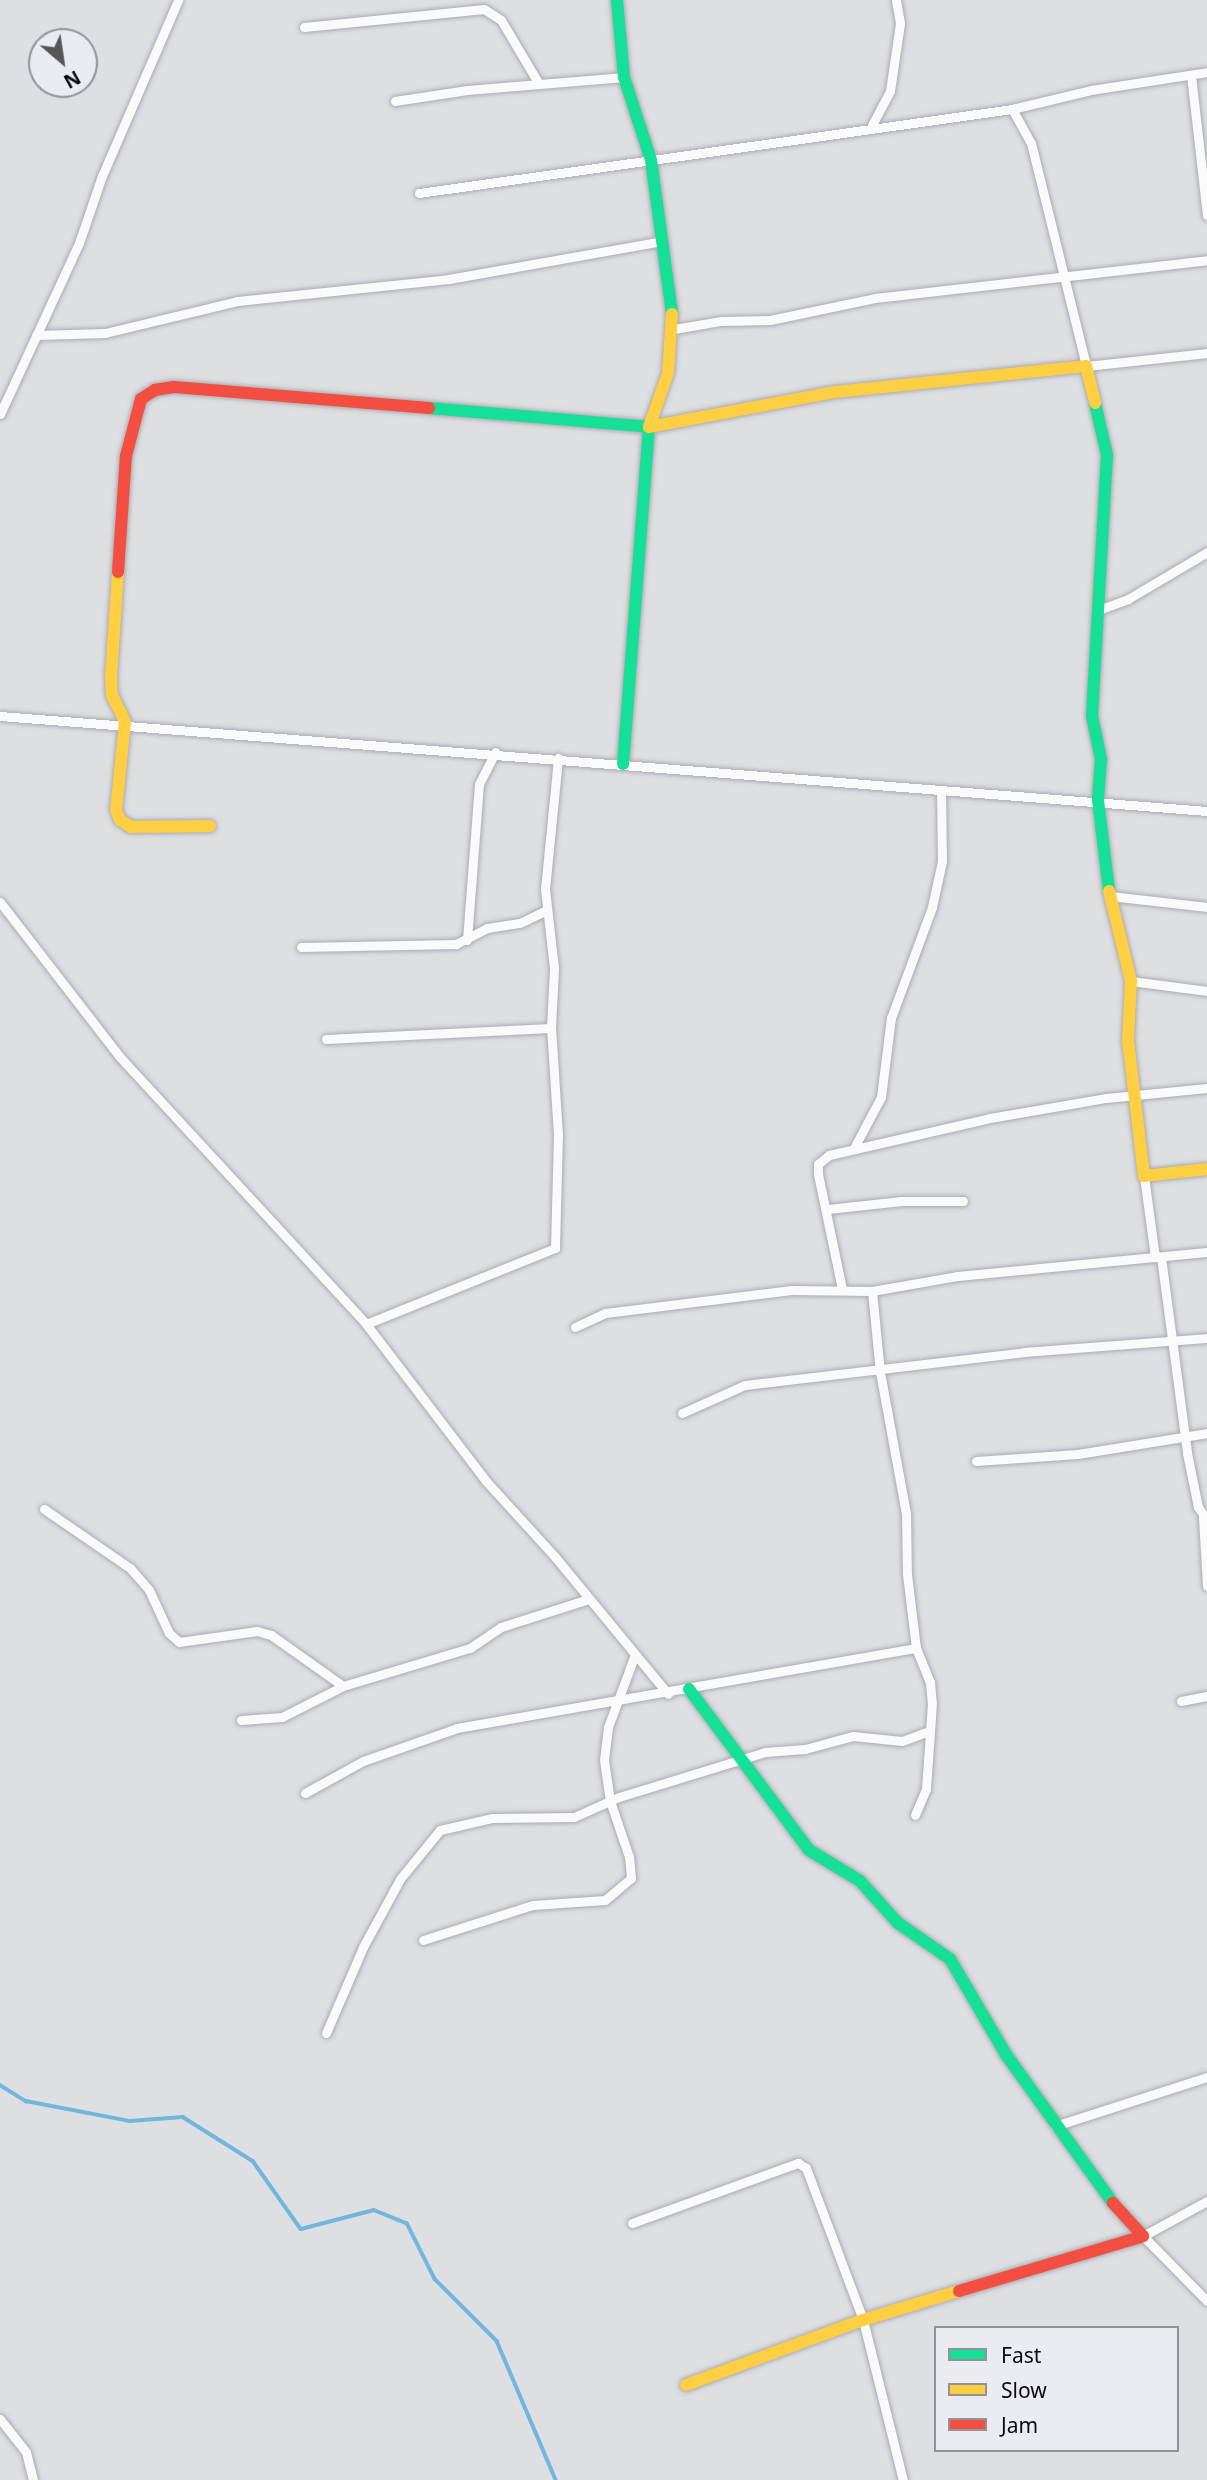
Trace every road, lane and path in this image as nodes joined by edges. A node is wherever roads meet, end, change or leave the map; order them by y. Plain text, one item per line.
1 (178, 0) edge
2 (617, 0) edge
3 (895, 0) edge
4 (304, 27) dead end
5 (1207, 72) edge
6 (1191, 75) junction
7 (624, 77) junction
8 (538, 84) junction
9 (395, 101) dead end
10 (1012, 109) junction
11 (872, 125) junction
12 (651, 160) junction
13 (419, 193) dead end
14 (1207, 215) edge
15 (662, 241) junction
16 (1207, 260) edge
17 (1065, 278) junction
18 (674, 328) junction
19 (36, 335) junction
20 (1207, 353) edge
21 (1086, 366) junction
22 (0, 414) edge
23 (649, 427) junction
24 (1207, 552) edge
25 (1101, 609) junction
26 (0, 716) edge
27 (125, 722) junction
28 (495, 752) junction
29 (558, 758) junction
30 (623, 764) junction
31 (941, 790) junction
32 (1098, 800) junction
33 (1207, 811) edge
34 (210, 826) dead end
35 (1110, 896) junction
36 (0, 902) edge
37 (1207, 907) edge
38 (547, 910) junction
39 (467, 940) junction
40 (301, 947) dead end
41 (1131, 981) junction
42 (1207, 991) edge
43 (551, 1028) junction
44 (326, 1038) dead end
45 (1207, 1088) edge
46 (1136, 1096) junction
47 (855, 1146) junction
48 (1207, 1169) edge
49 (1144, 1176) junction
50 (963, 1201) dead end
51 (828, 1209) junction
52 (1207, 1252) edge
53 (1158, 1257) junction
54 (842, 1289) junction
55 (872, 1291) junction
56 (366, 1324) junction
57 (575, 1327) dead end
58 (1207, 1338) edge
59 (1170, 1343) junction
60 (880, 1371) junction
61 (682, 1413) dead end
62 (1207, 1433) edge
63 (1185, 1436) junction
64 (976, 1461) dead end
65 (44, 1509) dead end
66 (1205, 1519) edge
67 (1207, 1586) edge
68 (589, 1599) junction
69 (916, 1648) junction
70 (634, 1657) junction
71 (342, 1686) junction
72 (689, 1689) junction
73 (668, 1694) junction
74 (1207, 1696) edge
75 (615, 1700) junction
76 (1181, 1701) dead end
77 (241, 1720) dead end
78 (929, 1731) junction
79 (741, 1760) junction
80 (305, 1793) dead end
81 (610, 1801) junction
82 (915, 1815) dead end
83 (423, 1940) dead end
84 (326, 2033) dead end
85 (1207, 2077) edge
86 (1055, 2126) junction
87 (1207, 2200) edge
88 (632, 2223) dead end
89 (1143, 2236) junction
90 (1207, 2301) edge
91 (863, 2320) junction
92 (686, 2385) dead end
93 (0, 2418) edge
94 (33, 2480) edge
95 (903, 2480) edge

1 - 19 street
2 - 7 street
3 - 11 street
4 - 8 street
5 - 6 street
6 - 10 street
6 - 14 street
7 - 8 street
7 - 12 street
8 - 9 street
10 - 11 street
10 - 17 street
11 - 12 street
12 - 13 street
12 - 15 street
15 - 18 street
15 - 19 street
16 - 17 street
17 - 18 street
17 - 21 street
18 - 23 street
19 - 22 street
20 - 21 street
21 - 23 street
21 - 25 street
23 - 27 street
23 - 30 street
24 - 25 street
25 - 32 street
26 - 27 street
27 - 28 street
27 - 34 street
28 - 29 street
28 - 39 street
29 - 30 street
29 - 38 street
30 - 31 street
31 - 32 street
31 - 47 street
32 - 33 street
32 - 35 street
35 - 37 street
35 - 41 street
36 - 56 street
38 - 39 street
38 - 43 street
39 - 40 street
41 - 42 street
41 - 46 street
43 - 44 street
43 - 56 street
45 - 46 street
46 - 47 street
46 - 49 street
47 - 51 street
48 - 49 street
49 - 53 street
50 - 51 street
51 - 54 street
52 - 53 street
53 - 55 street
53 - 59 street
54 - 55 street
54 - 57 street
55 - 60 street
56 - 68 street
58 - 59 street
59 - 60 street
59 - 63 street
60 - 61 street
60 - 69 street
62 - 63 street
63 - 64 street
63 - 66 street
65 - 71 street
66 - 67 street
68 - 70 street
68 - 71 street
69 - 72 street
69 - 78 street
70 - 73 street
70 - 75 street
71 - 77 street
72 - 73 street
72 - 79 street
73 - 75 street
74 - 76 street
75 - 80 street
75 - 81 street
78 - 79 street
78 - 82 street
79 - 81 street
79 - 86 street
81 - 83 street
81 - 84 street
85 - 86 street
86 - 89 street
87 - 89 street
88 - 91 street
89 - 90 street
89 - 91 street
91 - 92 street
91 - 95 street
93 - 94 street

